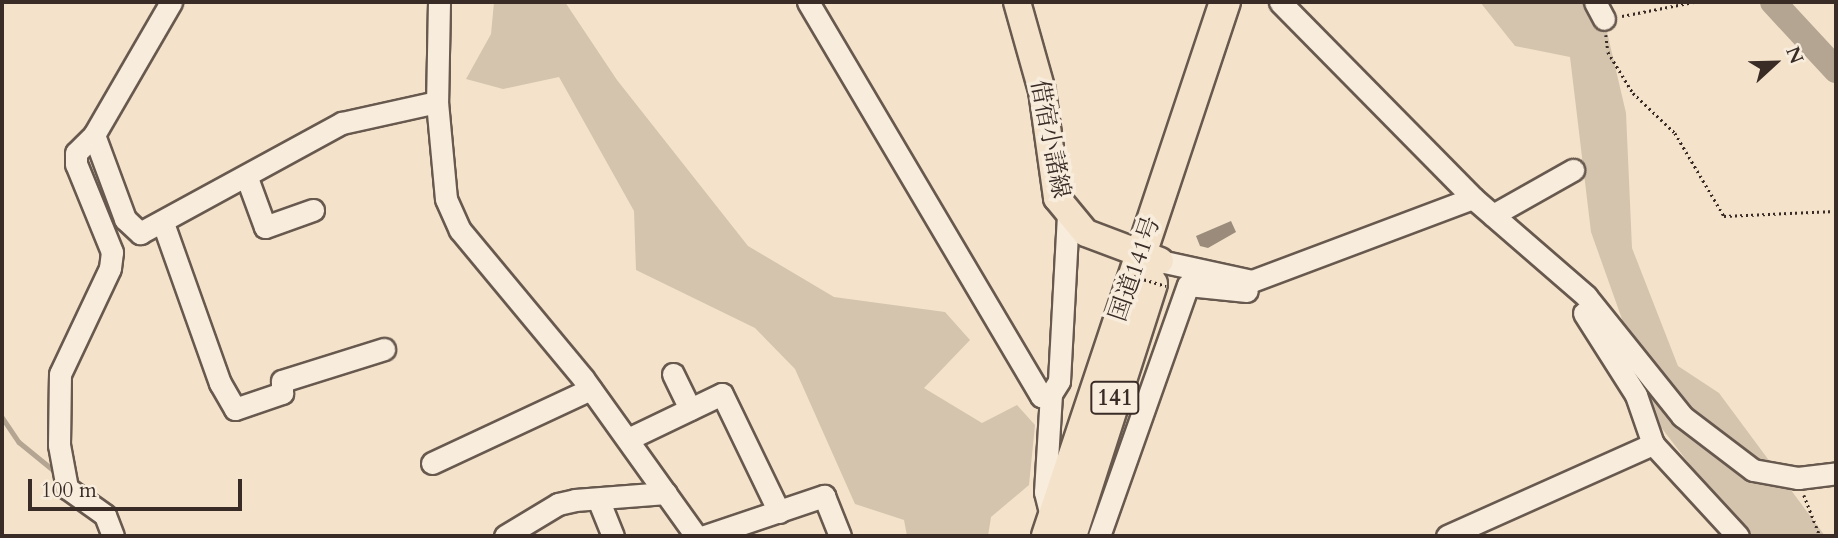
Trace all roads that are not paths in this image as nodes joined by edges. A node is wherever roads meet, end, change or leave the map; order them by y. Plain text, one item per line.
1 (170, 2) edge
2 (439, 2) edge
3 (808, 2) edge
4 (1017, 2) edge
5 (1224, 2) edge
6 (1232, 2) edge
7 (1280, 2) edge
8 (437, 102) junction
9 (94, 135) junction
10 (1573, 170) dead end
11 (247, 177) junction
12 (1473, 198) junction
13 (313, 211) dead end
14 (1493, 215) junction
15 (1068, 216) junction
16 (163, 223) junction
17 (1147, 268) junction
18 (1252, 281) junction
19 (1586, 296) junction
20 (384, 349) dead end
21 (673, 374) dead end
22 (591, 388) junction
23 (1051, 394) junction
24 (690, 409) junction
25 (628, 439) junction
26 (1653, 444) junction
27 (432, 463) dead end
28 (1836, 473) edge
29 (666, 493) junction
30 (598, 499) junction
31 (779, 512) junction
32 (1057, 531) edge
33 (512, 535) edge
34 (113, 536) edge
35 (613, 536) edge
36 (696, 536) edge
37 (705, 536) edge
38 (840, 536) edge
39 (1099, 536) edge
40 (1447, 536) edge
41 (1738, 536) edge

1 - 9 street
2 - 8 street
3 - 23 street
4 - 15 main road, 借宿小諸線
5 - 17 highway, 国道141号 / 141
6 - 17 highway, 国道141号 / 141
7 - 12 street
8 - 11 street
8 - 22 street
9 - 16 street
9 - 34 street
10 - 14 street
11 - 13 street
11 - 16 street
12 - 14 street
12 - 18 street
14 - 19 street
15 - 17 main road, 借宿小諸線
15 - 23 street
16 - 20 street
17 - 18 street
17 - 32 highway, 国道141号 / 141
18 - 39 street
19 - 26 street
19 - 28 street
21 - 24 street
22 - 25 street
22 - 27 street
23 - 32 street
24 - 25 street
24 - 31 street
25 - 29 street
26 - 40 street
26 - 41 street
29 - 30 street
29 - 36 street
30 - 33 street
30 - 35 street
31 - 37 street
31 - 38 street

